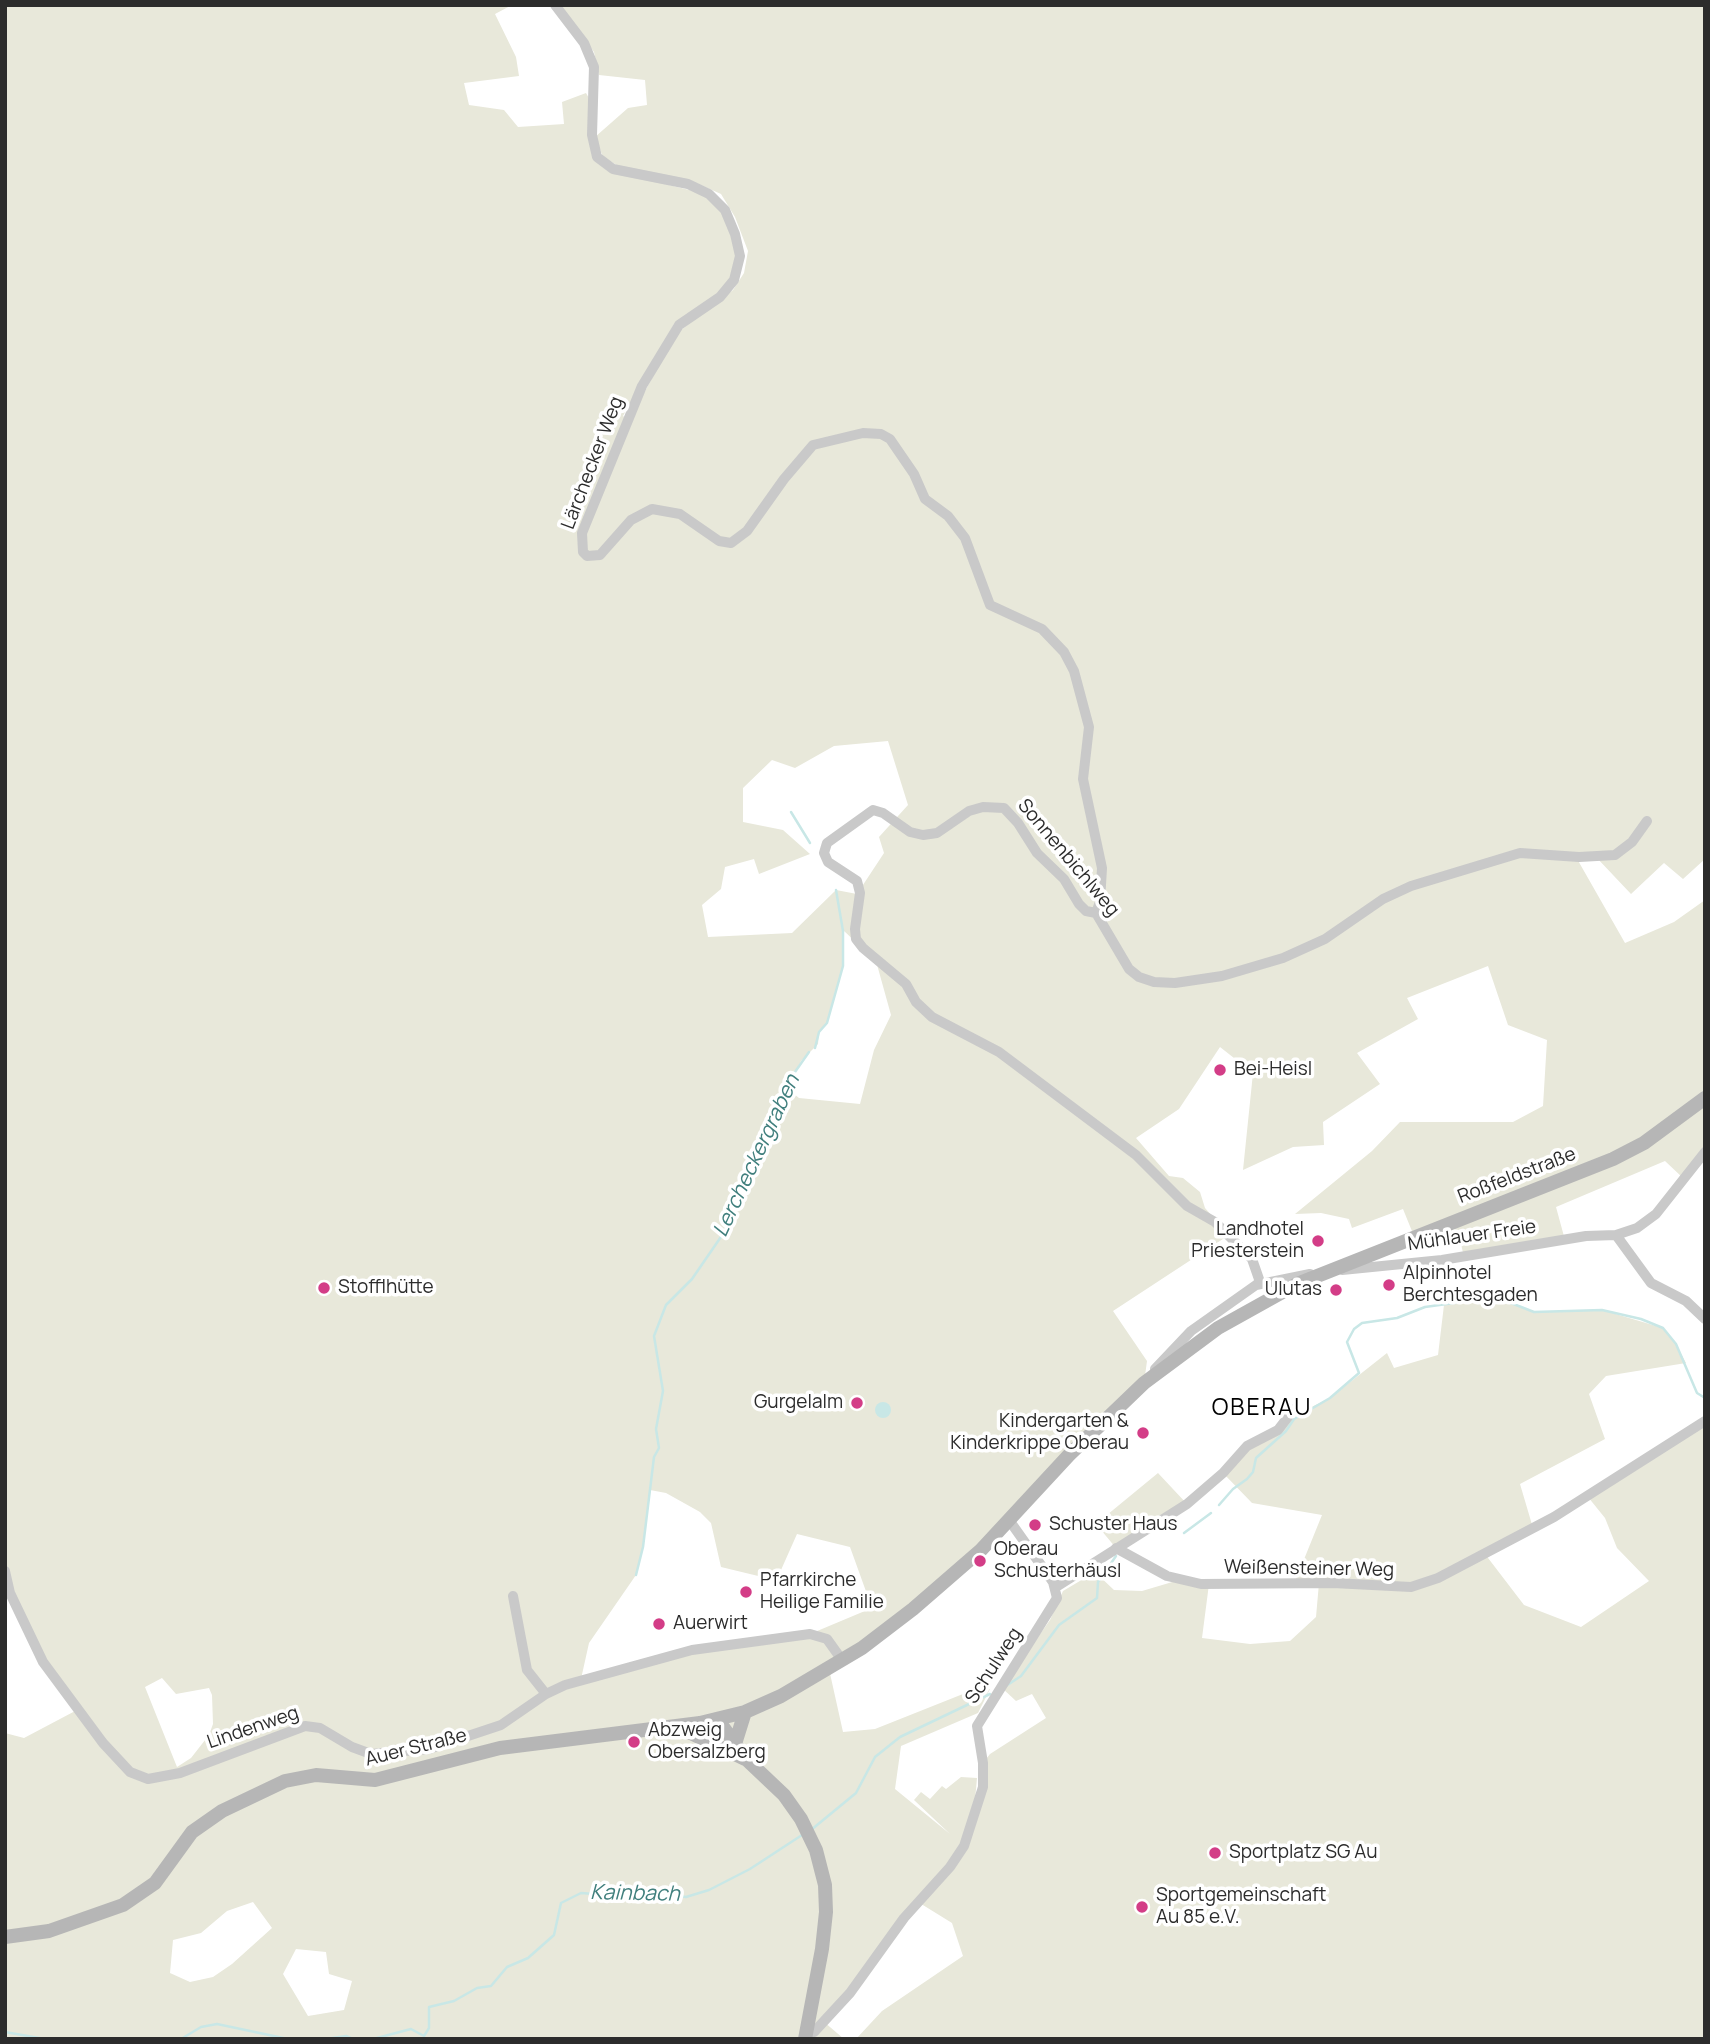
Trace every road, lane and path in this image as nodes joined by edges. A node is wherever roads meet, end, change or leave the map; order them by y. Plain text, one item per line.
1 (555, 5) edge
2 (1647, 821) dead end
3 (1096, 913) junction
4 (1705, 1098) edge
5 (1705, 1152) edge
6 (1616, 1235) junction
7 (1332, 1270) junction
8 (1260, 1282) junction
9 (1705, 1319) edge
10 (1143, 1383) junction
11 (1294, 1409) dead end
12 (1705, 1422) edge
13 (1009, 1521) junction
14 (1116, 1548) junction
15 (5, 1571) edge
16 (1056, 1587) junction
17 (513, 1596) dead end
18 (842, 1660) junction
19 (546, 1694) junction
20 (745, 1712) junction
21 (718, 1720) junction
22 (677, 1727) junction
23 (735, 1744) junction
24 (717, 1745) junction
25 (746, 1759) junction
26 (5, 1937) edge
27 (811, 2005) junction
28 (833, 2010) junction
29 (805, 2036) edge

1 - 3 street, Lärchecker Weg
2 - 3 street, Sonnenbichlweg
3 - 8 street, Sonnenbichlweg
4 - 7 main road, Roßfeldstraße
5 - 6 street, Mühlauer Freie
6 - 7 street, Mühlauer Freie
6 - 9 street
7 - 8 street, Roßfeldstraße
7 - 10 main road, Roßfeldstraße
8 - 10 street, Roßfeldstraße
10 - 13 main road, Roßfeldstraße
11 - 14 street
12 - 14 street, Weißensteiner Weg
13 - 16 street
13 - 18 main road, Roßfeldstraße
14 - 16 street
15 - 19 street, Lindenweg
16 - 28 street, Schulweg
17 - 19 street
18 - 19 street, Lindenweg
18 - 20 main road, Roßfeldstraße
20 - 21 main road, Roßfeldstraße
20 - 23 main road
21 - 22 main road, Auer Straße
21 - 23 main road
21 - 24 main road
22 - 24 main road
22 - 26 main road, Auer Straße
23 - 25 main road
24 - 25 main road
25 - 27 main road
27 - 28 street
27 - 29 main road
28 - 29 street, Schulweg

